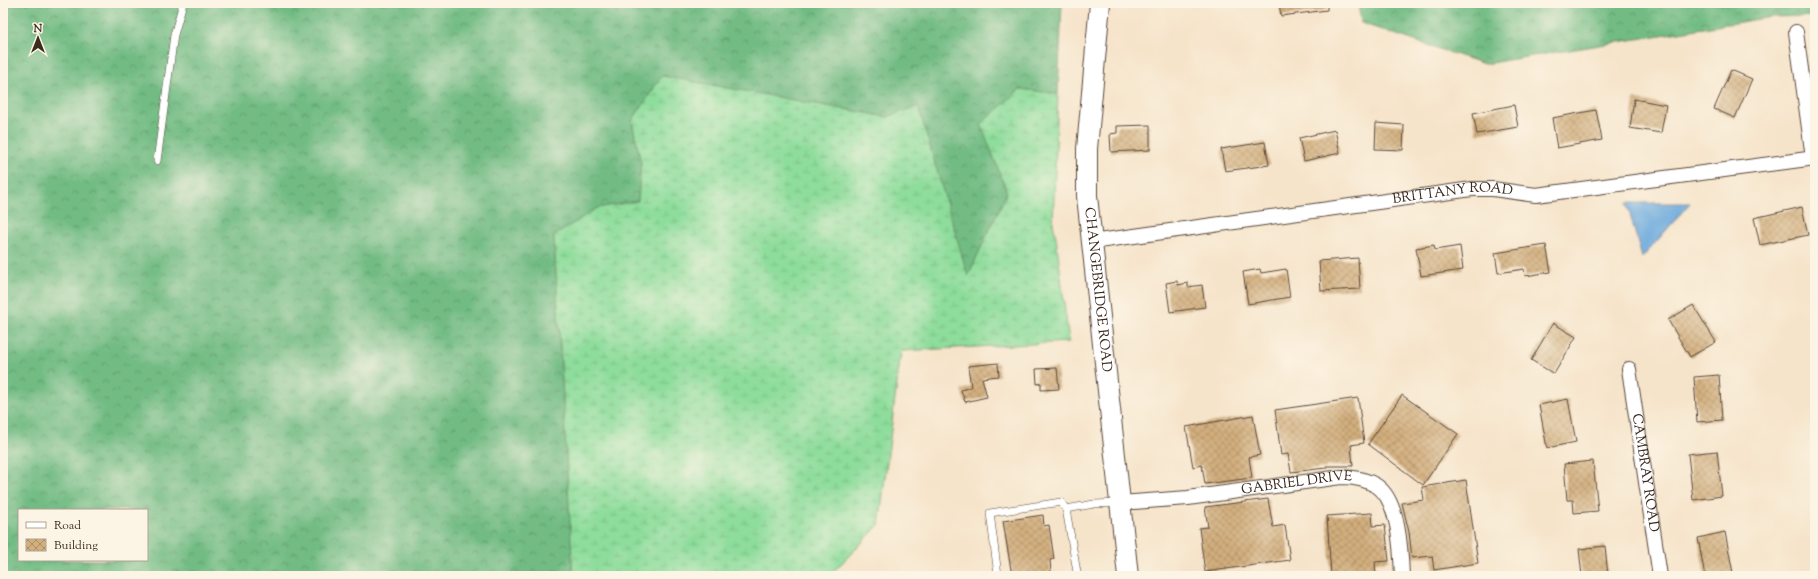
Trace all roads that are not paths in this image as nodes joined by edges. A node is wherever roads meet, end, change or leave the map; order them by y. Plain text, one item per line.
1 (183, 3) edge
2 (1100, 3) edge
3 (1796, 32) dead end
4 (1814, 158) edge
5 (157, 161) dead end
6 (1091, 242) junction
7 (1629, 369) dead end
8 (1120, 503) junction
9 (1066, 509) junction
10 (1077, 572) dead end
11 (998, 575) edge
12 (1128, 576) edge
13 (1402, 576) edge
14 (1660, 576) edge

1 - 5 lane
2 - 6 main road, CHANGEBRIDGE ROAD
3 - 4 street
4 - 6 street, BRITTANY ROAD
6 - 8 main road, CHANGEBRIDGE ROAD
7 - 14 street, CAMBRAY ROAD
8 - 9 lane
8 - 12 main road, CHANGEBRIDGE ROAD
8 - 13 street, GABRIEL DRIVE
9 - 10 lane
9 - 11 lane

